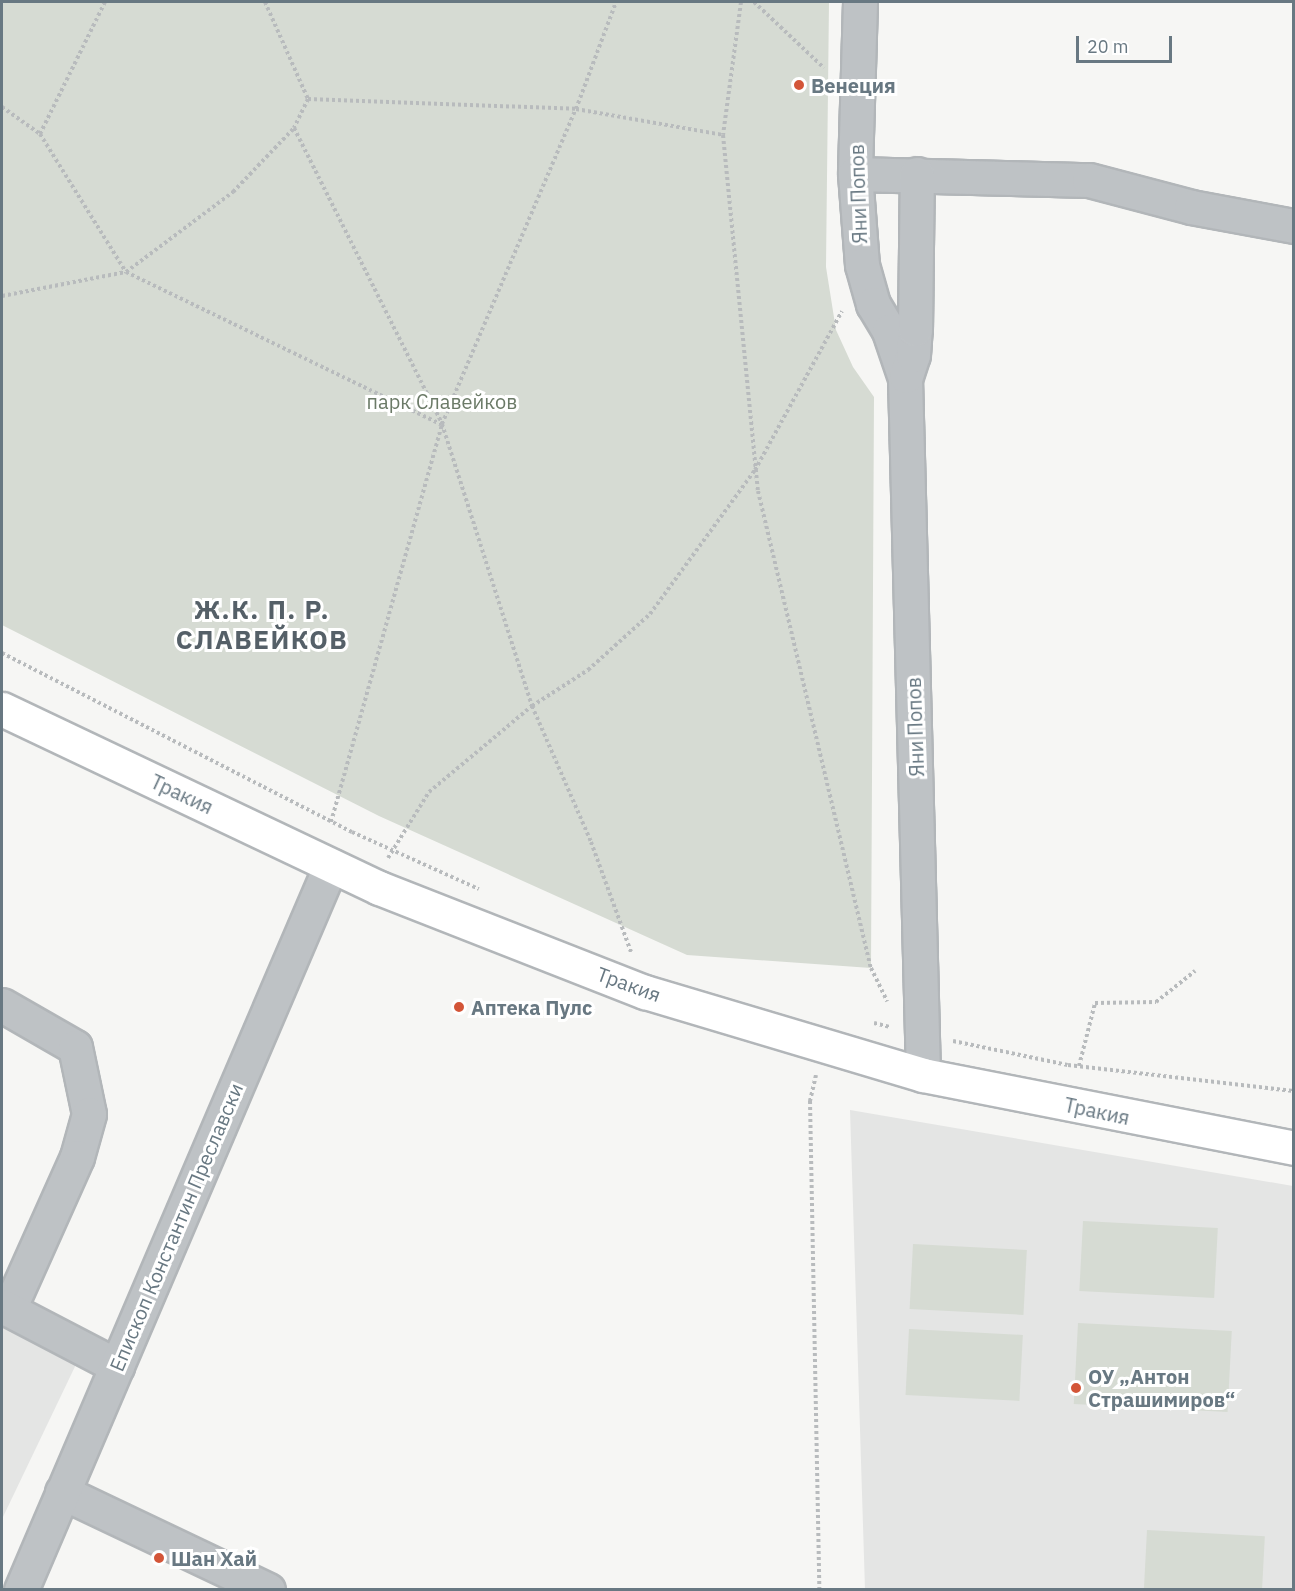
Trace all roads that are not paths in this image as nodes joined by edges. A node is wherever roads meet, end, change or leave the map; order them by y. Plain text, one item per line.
1 (860, 2) edge
2 (855, 174) junction
3 (917, 174) junction
4 (1293, 226) edge
5 (905, 378) junction
6 (2, 709) edge
7 (331, 865) junction
8 (2, 1005) edge
9 (923, 1075) junction
10 (1293, 1148) edge
11 (5, 1308) edge
12 (117, 1366) junction
13 (63, 1492) junction
14 (21, 1590) edge
15 (268, 1590) edge

1 - 2 street, Яни Попов
2 - 3 street
2 - 5 street, Яни Попов
3 - 4 street
3 - 5 street, Яни Попов
5 - 9 street, Яни Попов
6 - 7 main road, Тракия
7 - 9 main road, Тракия
7 - 12 street, Епископ Константин Преславски
8 - 11 street
9 - 10 main road, Тракия
11 - 12 street
12 - 13 street, Епископ Константин Преславски
13 - 14 street, Епископ Константин Преславски
13 - 15 street

